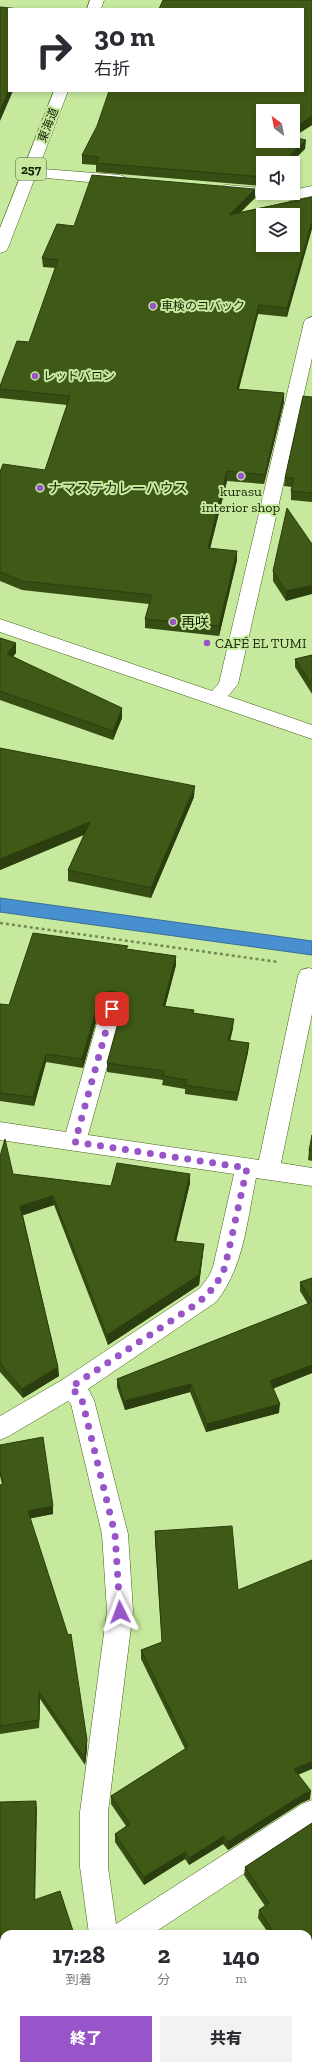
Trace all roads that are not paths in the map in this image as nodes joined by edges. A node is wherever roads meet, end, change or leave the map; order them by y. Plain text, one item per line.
1 (61, 92) edge
2 (30, 173) junction
3 (136, 182) edge
4 (208, 188) edge
5 (312, 191) edge
6 (256, 192) edge
7 (300, 193) edge
8 (0, 248) edge
9 (312, 322) edge
10 (0, 625) edge
11 (216, 699) junction
12 (312, 732) edge
13 (309, 976) dead end
14 (112, 1009) dead end
15 (0, 1131) edge
16 (75, 1142) junction
17 (257, 1169) junction
18 (312, 1177) edge
19 (71, 1387) junction
20 (0, 1429) edge
21 (312, 1813) edge
22 (102, 1930) edge
23 (132, 1930) edge

1 - 2 main road, 東海道 / 257
2 - 3 main road
2 - 8 main road, 東海道 / 257
4 - 6 main road
5 - 7 main road
9 - 11 main road
10 - 11 main road
11 - 12 main road
13 - 17 main road
14 - 16 main road
15 - 16 main road
16 - 17 main road
17 - 18 main road
17 - 19 main road
19 - 20 main road
19 - 22 main road
21 - 23 main road

